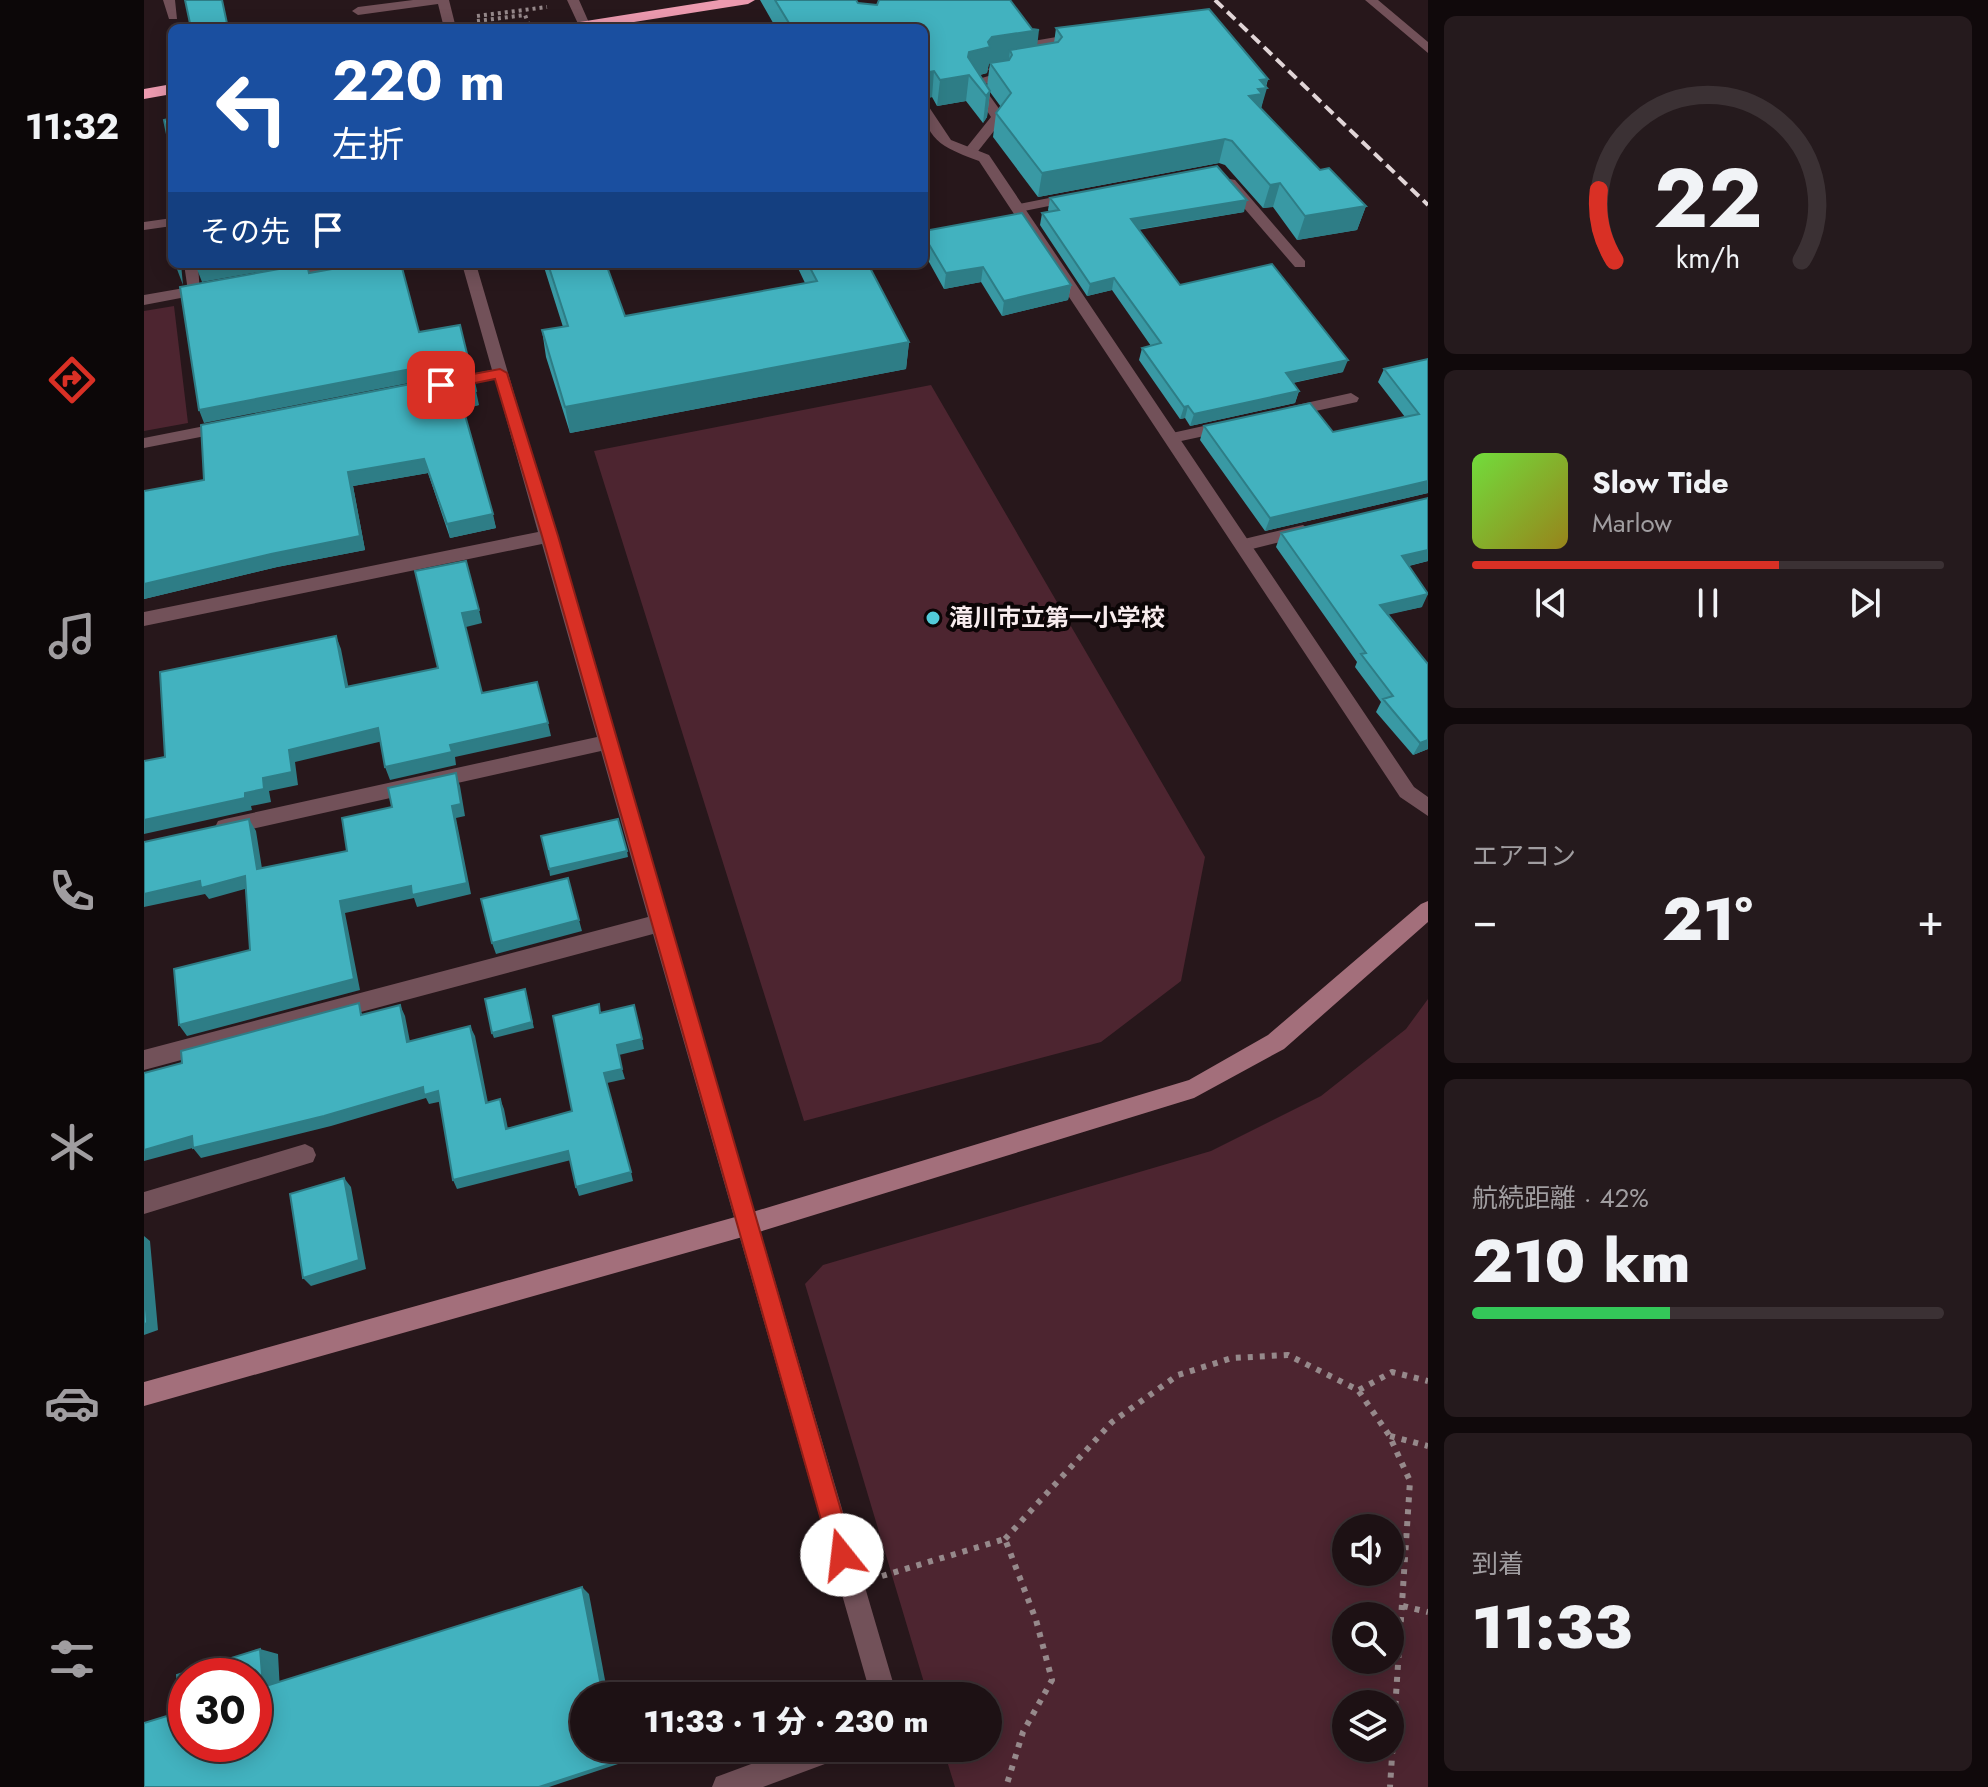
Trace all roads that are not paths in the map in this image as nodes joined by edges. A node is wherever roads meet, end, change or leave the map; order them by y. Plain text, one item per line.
1 (169, 0) edge
2 (442, 0) edge
3 (748, 0) edge
4 (1371, 0) edge
5 (574, 2) edge
6 (356, 6) edge
7 (173, 16) dead end
8 (449, 24) edge
9 (584, 24) edge
10 (591, 24) edge
11 (1094, 34) edge
12 (1428, 49) edge
13 (1035, 62) edge
14 (1008, 67) edge
15 (168, 90) edge
16 (144, 94) edge
17 (928, 116) edge
18 (970, 152) junction
19 (1218, 170) edge
20 (1096, 193) edge
21 (1019, 208) junction
22 (168, 223) edge
23 (144, 226) edge
24 (1300, 264) dead end
25 (192, 268) edge
26 (325, 268) edge
27 (470, 268) edge
28 (271, 278) edge
29 (226, 286) edge
30 (195, 291) junction
31 (144, 300) edge
32 (500, 373) junction
33 (438, 385) edge
34 (1351, 398) dead end
35 (1276, 415) edge
36 (1246, 421) edge
37 (237, 425) edge
38 (1172, 438) junction
39 (144, 443) edge
40 (1321, 527) edge
41 (550, 536) junction
42 (1244, 545) junction
43 (144, 619) edge
44 (608, 742) junction
45 (1428, 808) edge
46 (206, 831) edge
47 (1428, 910) edge
48 (660, 923) junction
49 (144, 1060) edge
50 (305, 1155) dead end
51 (144, 1203) edge
52 (746, 1225) junction
53 (144, 1394) edge
54 (880, 1682) edge
55 (793, 1762) edge
56 (726, 1787) edge

1 - 7 street
2 - 6 street
2 - 8 street
3 - 10 highway
4 - 12 street
5 - 9 street
11 - 13 street
14 - 18 street
15 - 16 highway
17 - 18 street
18 - 21 street
19 - 24 street
20 - 21 street
21 - 38 street
22 - 23 street
25 - 30 street
26 - 28 street
27 - 32 street
29 - 30 street
30 - 31 street
32 - 33 street
32 - 41 street
34 - 35 street
36 - 38 street
37 - 39 street
38 - 42 street
40 - 42 street
41 - 43 street
41 - 44 street
42 - 45 street
44 - 46 street
44 - 48 street
47 - 52 street
48 - 49 street
48 - 52 street
50 - 51 street
52 - 53 street
52 - 54 street
55 - 56 street

